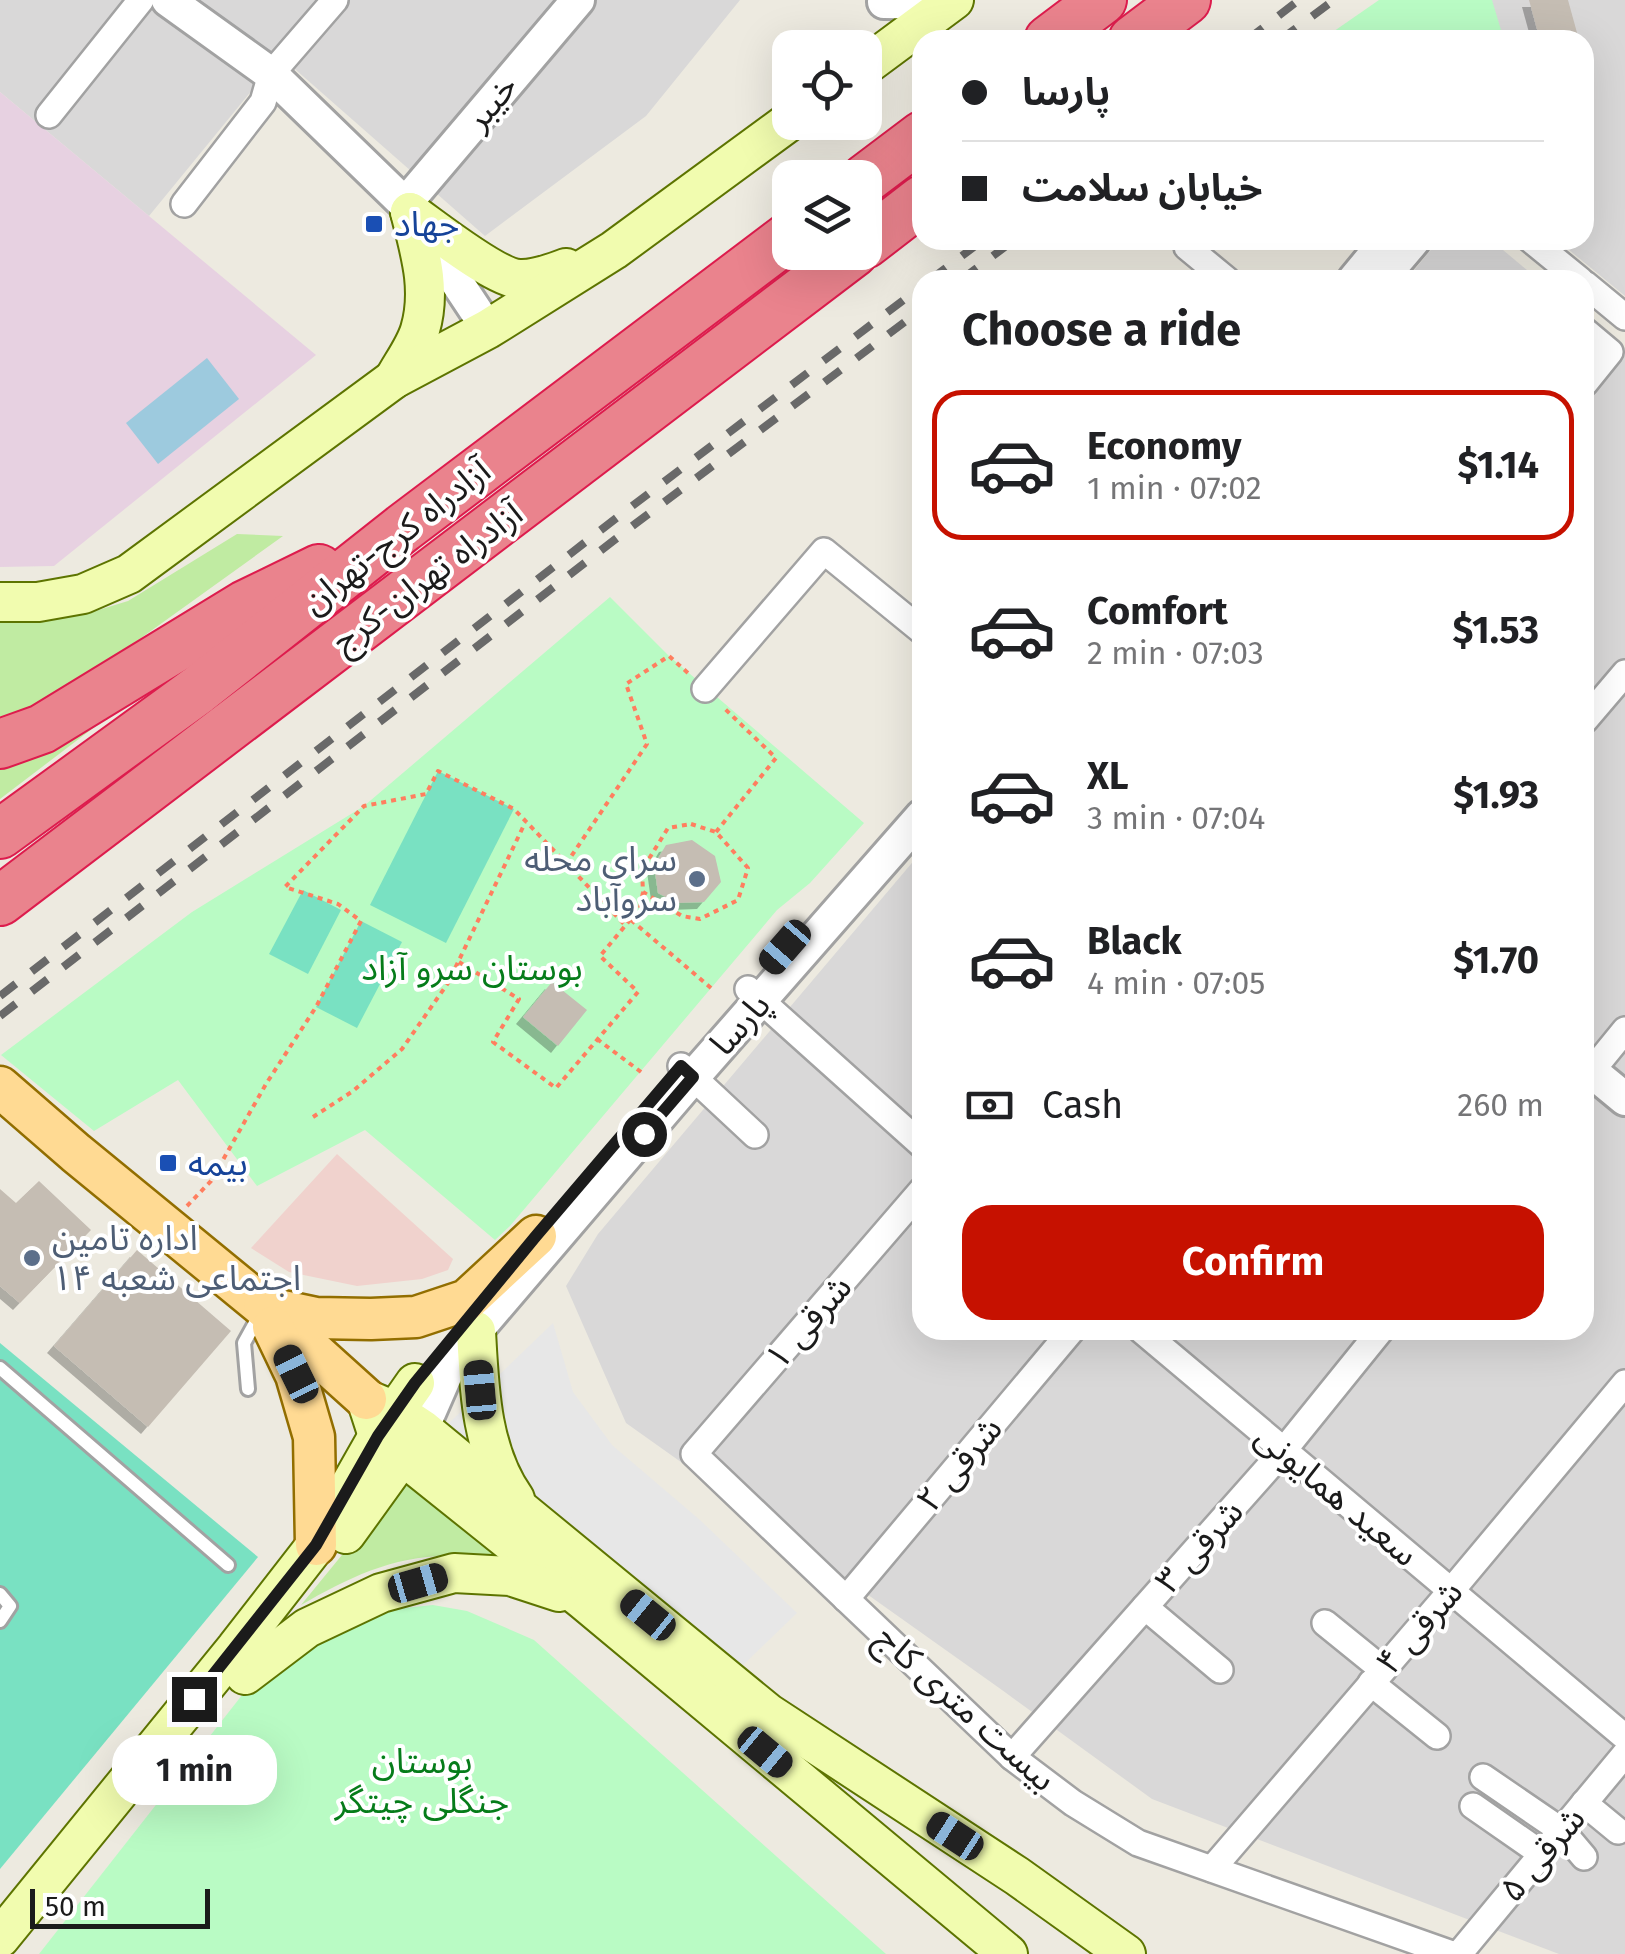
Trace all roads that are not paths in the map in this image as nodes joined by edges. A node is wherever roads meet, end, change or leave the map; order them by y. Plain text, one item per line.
1 (141, 0) edge
2 (168, 0) edge
3 (335, 0) edge
4 (578, 0) edge
5 (1102, 0) edge
6 (1186, 0) edge
7 (883, 1) edge
8 (951, 2) edge
9 (876, 30) edge
10 (914, 30) edge
11 (1062, 30) edge
12 (1147, 30) edge
13 (912, 31) edge
14 (882, 54) edge
15 (272, 74) junction
16 (49, 115) dead end
17 (772, 134) edge
18 (912, 144) edge
19 (882, 166) edge
20 (184, 204) dead end
21 (407, 208) junction
22 (912, 208) edge
23 (882, 231) edge
24 (614, 250) junction
25 (772, 250) edge
26 (1191, 250) edge
27 (1379, 250) edge
28 (1406, 250) edge
29 (1543, 250) edge
30 (830, 270) edge
31 (1215, 270) edge
32 (1362, 270) edge
33 (1388, 270) edge
34 (1567, 270) edge
35 (1594, 292) edge
36 (1625, 317) edge
37 (488, 329) junction
38 (1594, 338) edge
39 (1594, 371) edge
40 (394, 379) junction
41 (403, 528) junction
42 (0, 602) edge
43 (912, 623) edge
44 (1625, 674) edge
45 (704, 690) road end
46 (1594, 710) edge
47 (0, 744) edge
48 (912, 802) edge
49 (912, 827) edge
50 (0, 834) edge
51 (0, 901) edge
52 (755, 995) junction
53 (1625, 1030) edge
54 (1594, 1064) edge
55 (687, 1072) junction
56 (1594, 1077) edge
57 (0, 1087) edge
58 (1625, 1099) edge
59 (754, 1134) dead end
60 (912, 1137) edge
61 (912, 1202) edge
62 (536, 1236) junction
63 (264, 1307) junction
64 (476, 1331) junction
65 (1064, 1340) edge
66 (1153, 1340) edge
67 (1373, 1340) edge
68 (0, 1368) edge
69 (1625, 1383) edge
70 (248, 1390) dead end
71 (396, 1419) junction
72 (1284, 1450) junction
73 (694, 1454) joint
74 (528, 1517) junction
75 (316, 1545) junction
76 (228, 1565) dead end
77 (1451, 1591) junction
78 (0, 1594) edge
79 (846, 1599) junction
80 (583, 1600) junction
81 (1145, 1607) junction
82 (0, 1621) edge
83 (1324, 1622) dead end
84 (1220, 1670) dead end
85 (245, 1675) junction
86 (1377, 1677) junction
87 (1437, 1736) dead end
88 (1625, 1737) edge
89 (1625, 1754) edge
90 (1012, 1757) junction
91 (1483, 1776) dead end
92 (1584, 1803) junction
93 (1472, 1806) dead end
94 (1562, 1831) junction
95 (1618, 1831) dead end
96 (1542, 1854) junction
97 (1584, 1856) dead end
98 (1212, 1870) junction
99 (0, 1938) edge
100 (11, 1954) edge
101 (1008, 1954) edge
102 (1126, 1954) edge
103 (1452, 1954) edge
104 (1460, 1954) edge

1 - 16 street
2 - 15 street
3 - 15 street
4 - 21 street, خیبر
5 - 11 highway
6 - 12 highway
7 - 8 street
7 - 9 street
8 - 10 main road
13 - 14 main road
15 - 20 street
15 - 21 street
17 - 24 main road
18 - 19 highway
21 - 24 main road
21 - 37 street
21 - 40 main road
22 - 23 highway
24 - 37 main road
25 - 41 highway, آزادراه کرج-تهران
26 - 31 street
27 - 32 street
28 - 33 street
29 - 34 street
30 - 51 highway, آزادراه تهران-کرج
35 - 36 street
37 - 40 main road
38 - 39 street
40 - 42 main road
41 - 47 highway
41 - 50 highway, آزادراه کرج-تهران
43 - 45 street
44 - 46 street
48 - 52 street, پارسا
49 - 52 street, پارسا
52 - 55 street, پارسا
52 - 60 street
53 - 54 street
55 - 59 street
55 - 62 street, پارسا
55 - 64 street, پارسا
56 - 58 street
57 - 63 main road
61 - 73 street, ۱ شرقی
62 - 63 main road
62 - 71 street, پارسا
63 - 70 lane
63 - 71 main road
63 - 75 main road
64 - 71 street, پارسا
64 - 74 main road
65 - 79 street, ۲ شرقی
66 - 72 street, سعید همایونی
67 - 72 street, ۳ شرقی
68 - 76 lane
69 - 77 street, ۴ شرقی
71 - 74 main road
71 - 75 main road
71 - 80 main road
71 - 85 main road
72 - 77 street, سعید همایونی
72 - 81 street, ۳ شرقی
73 - 79 street, بیست متری کاج
74 - 102 main road
75 - 99 main road
77 - 86 street, ۴ شرقی
77 - 88 street, سعید همایونی
78 - 82 lane
79 - 90 street, بیست متری کاج
80 - 85 main road
80 - 101 main road
81 - 84 street
81 - 90 street, ۳ شرقی
83 - 86 street
85 - 100 main road
86 - 87 street
86 - 98 street, ۴ شرقی
89 - 92 street, ۵ شرقی
90 - 98 street, بیست متری کاج
91 - 94 street
92 - 94 street, ۵ شرقی
92 - 95 street
93 - 96 street
94 - 96 street, ۵ شرقی
94 - 97 street
96 - 104 street, ۵ شرقی
98 - 103 street, بیست متری کاج

